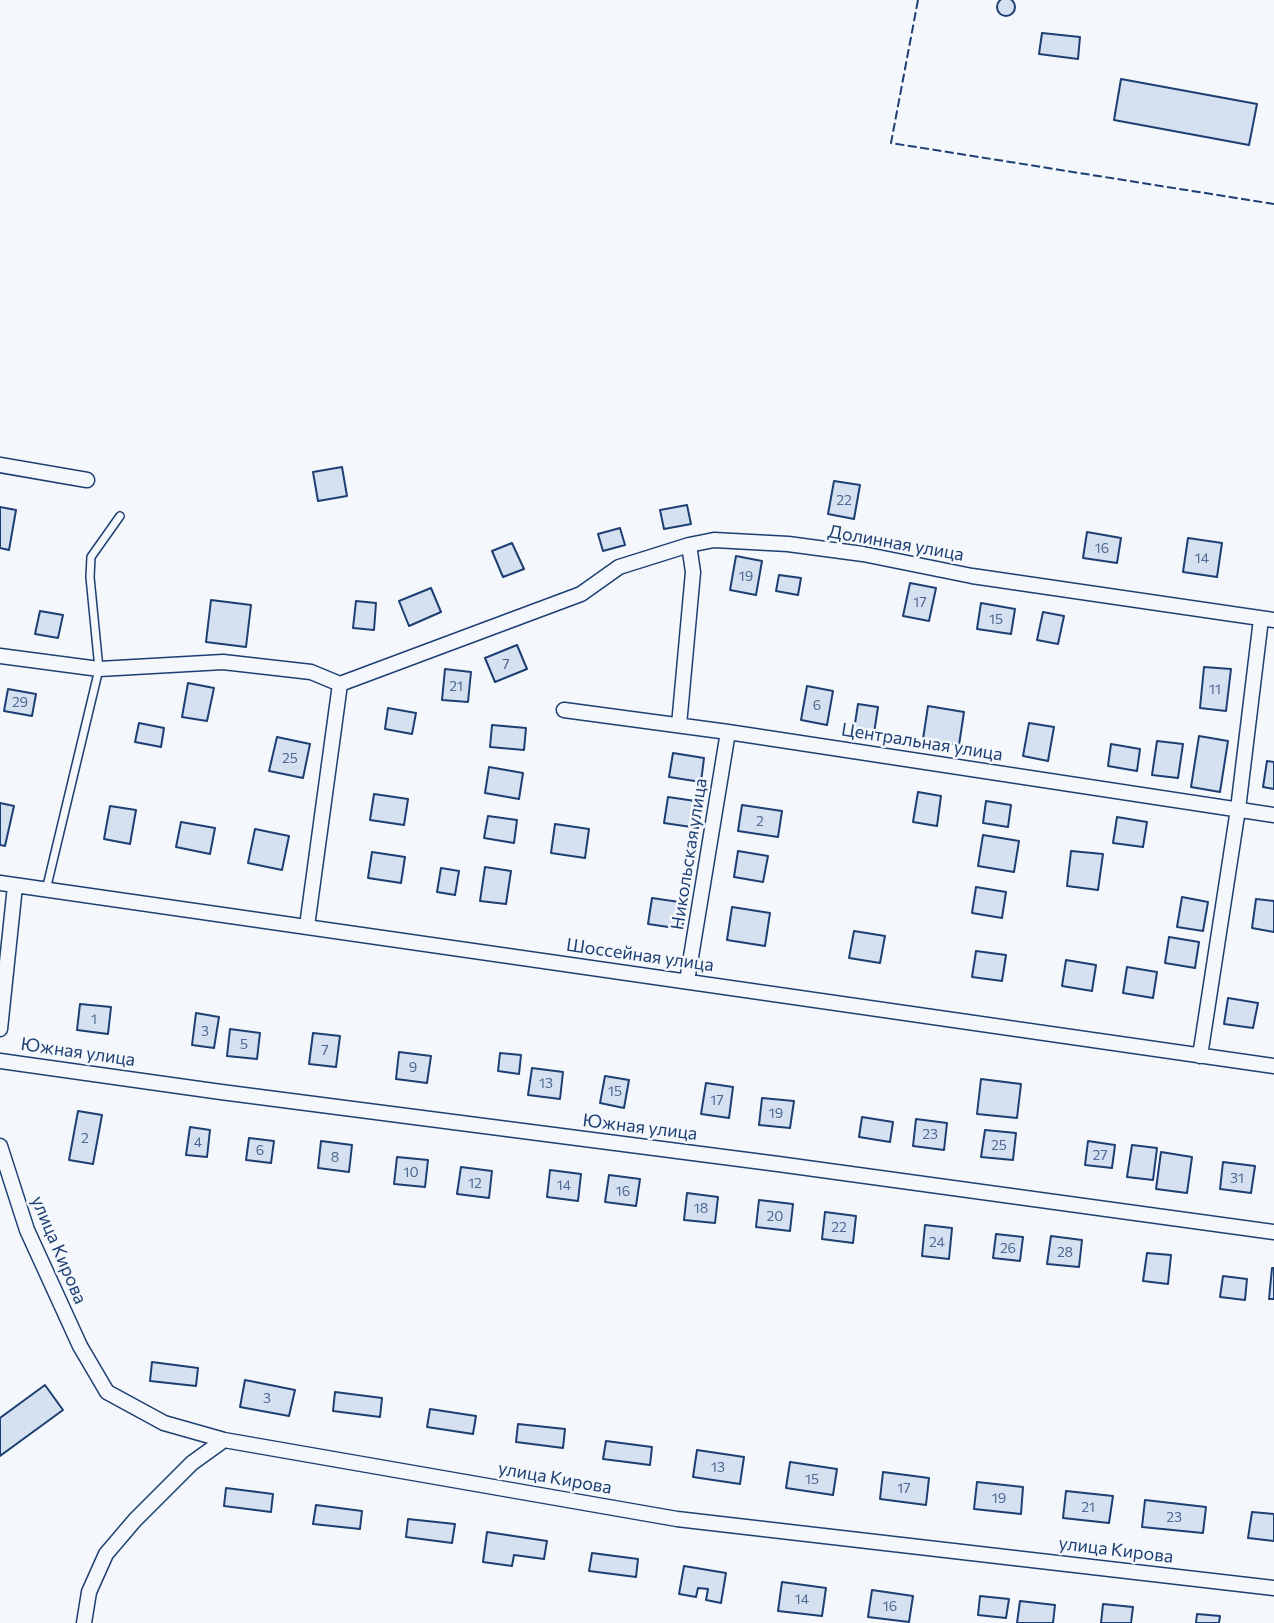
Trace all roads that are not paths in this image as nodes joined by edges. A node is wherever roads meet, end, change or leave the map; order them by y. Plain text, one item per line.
1 (0, 464) edge
2 (87, 480) dead end
3 (120, 516) dead end
4 (689, 545) junction
5 (1268, 619) edge
6 (0, 656) edge
7 (99, 670) junction
8 (340, 684) junction
9 (564, 710) dead end
10 (679, 725) junction
11 (728, 732) junction
12 (1238, 809) junction
13 (1274, 815) edge
14 (0, 883) edge
15 (15, 886) junction
16 (46, 890) junction
17 (307, 926) junction
18 (687, 981) junction
19 (0, 1029) edge
20 (1200, 1056) junction
21 (0, 1060) edge
22 (1274, 1066) edge
23 (0, 1146) edge
24 (1274, 1232) edge
25 (224, 1440) junction
26 (1274, 1588) edge
27 (84, 1623) edge

1 - 2 street
3 - 7 lane
4 - 5 street, Долинная улица
4 - 8 street, Долинная улица
4 - 10 street
5 - 12 street
6 - 7 street
7 - 8 street
7 - 16 lane
8 - 17 street
9 - 10 street, Центральная улица
10 - 11 street, Центральная улица
11 - 12 street, Центральная улица
11 - 18 street, Никольская улица
12 - 13 street, Центральная улица
12 - 20 street
14 - 15 street, Шоссейная улица
15 - 16 street, Шоссейная улица
15 - 19 street
16 - 17 street, Шоссейная улица
17 - 18 street, Шоссейная улица
18 - 20 street, Шоссейная улица
20 - 22 street, Шоссейная улица
21 - 24 street, Южная улица
23 - 25 street, улица Кирова
25 - 26 street, улица Кирова
25 - 27 street

